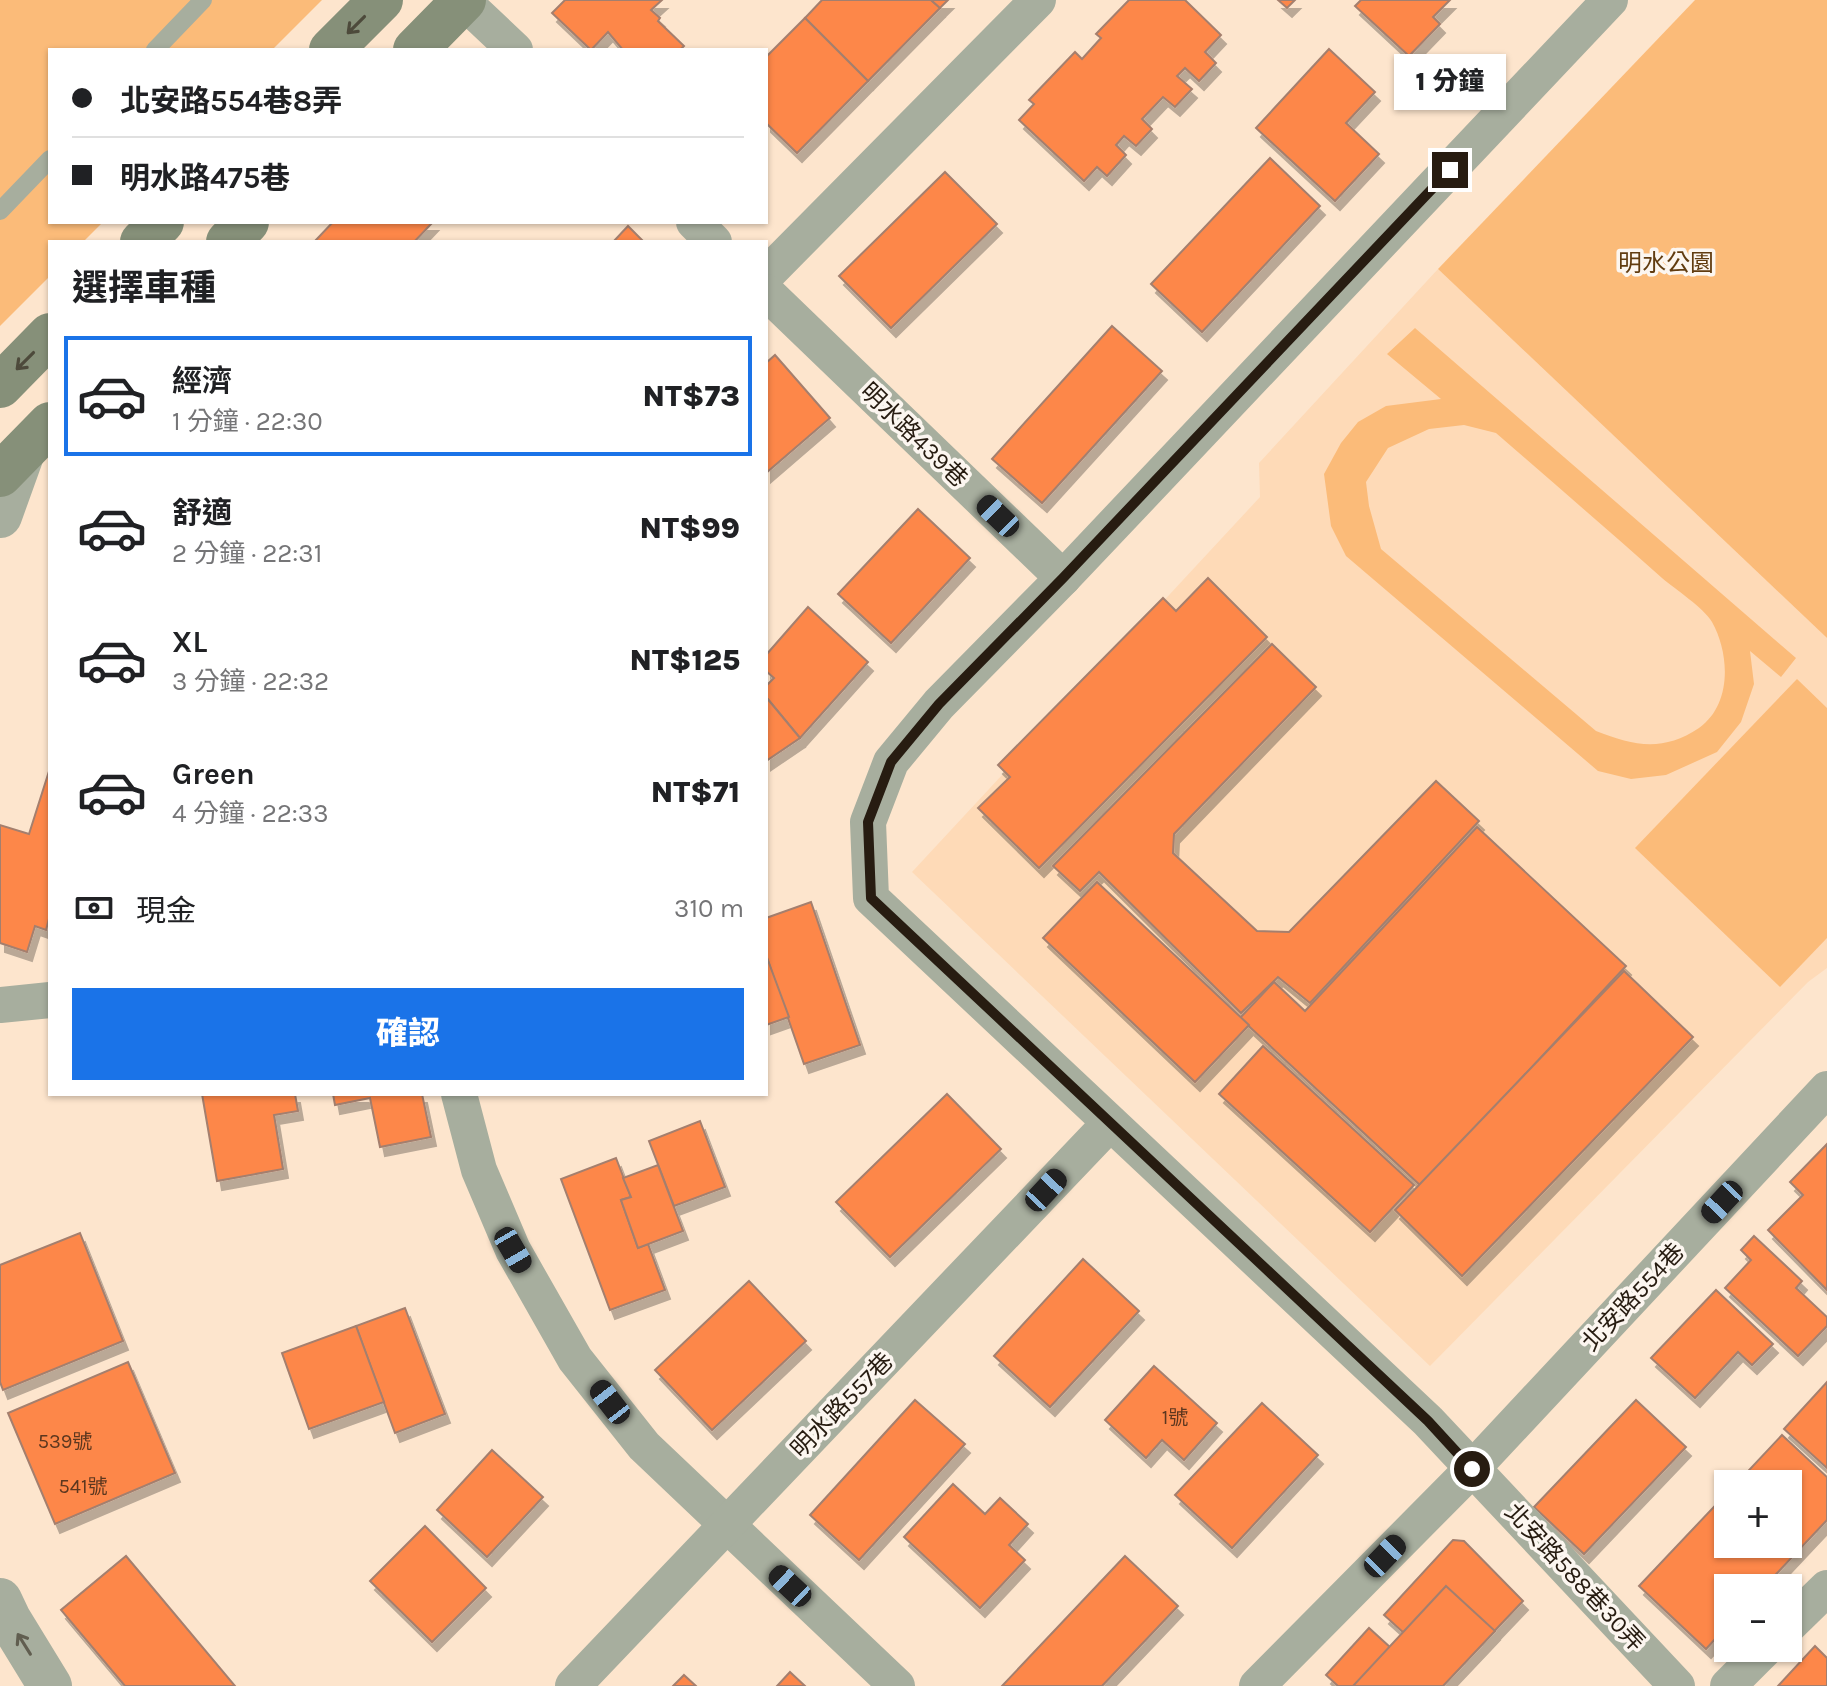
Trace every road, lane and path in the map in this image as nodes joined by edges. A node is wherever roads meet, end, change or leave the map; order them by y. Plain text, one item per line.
1 (203, 0) edge
2 (381, 0) edge
3 (464, 0) edge
4 (1038, 0) edge
5 (1610, 0) edge
6 (157, 48) edge
7 (333, 48) edge
8 (417, 48) edge
9 (513, 48) edge
10 (48, 161) edge
11 (0, 211) edge
12 (160, 224) edge
13 (245, 224) edge
14 (696, 224) edge
15 (144, 240) edge
16 (230, 240) edge
17 (712, 240) edge
18 (768, 273) edge
19 (768, 294) edge
20 (48, 337) edge
21 (0, 386) edge
22 (24, 450) edge
23 (0, 516) edge
24 (1063, 578) junction
25 (48, 1000) edge
26 (0, 1005) edge
27 (1827, 1089) edge
28 (460, 1096) edge
29 (1110, 1123) junction
30 (1472, 1469) junction
31 (726, 1526) junction
32 (1827, 1588) edge
33 (0, 1600) edge
34 (1802, 1612) edge
35 (1752, 1662) edge
36 (50, 1686) edge
37 (573, 1686) edge
38 (897, 1686) edge
39 (1257, 1686) edge
40 (1677, 1686) edge
41 (1728, 1686) edge

1 - 6 lane
2 -> 7 main road
3 - 8 main road
3 - 9 street
4 - 18 street
5 - 24 street, 北安路588巷30弄
10 - 11 lane
12 - 15 main road
13 - 16 main road
14 - 17 street
19 - 24 street, 明水路439巷
20 -> 21 main road
22 - 23 street
24 - 29 street, 北安路588巷30弄
25 - 26 street
27 - 30 street, 北安路554巷
28 - 31 street
29 - 30 street, 北安路588巷30弄
29 - 31 street, 明水路557巷
30 - 39 street, 北安路554巷
30 - 40 street, 北安路588巷30弄
31 - 37 street, 明水路557巷
31 - 38 street
32 - 34 street
36 -> 33 street
35 - 41 street

